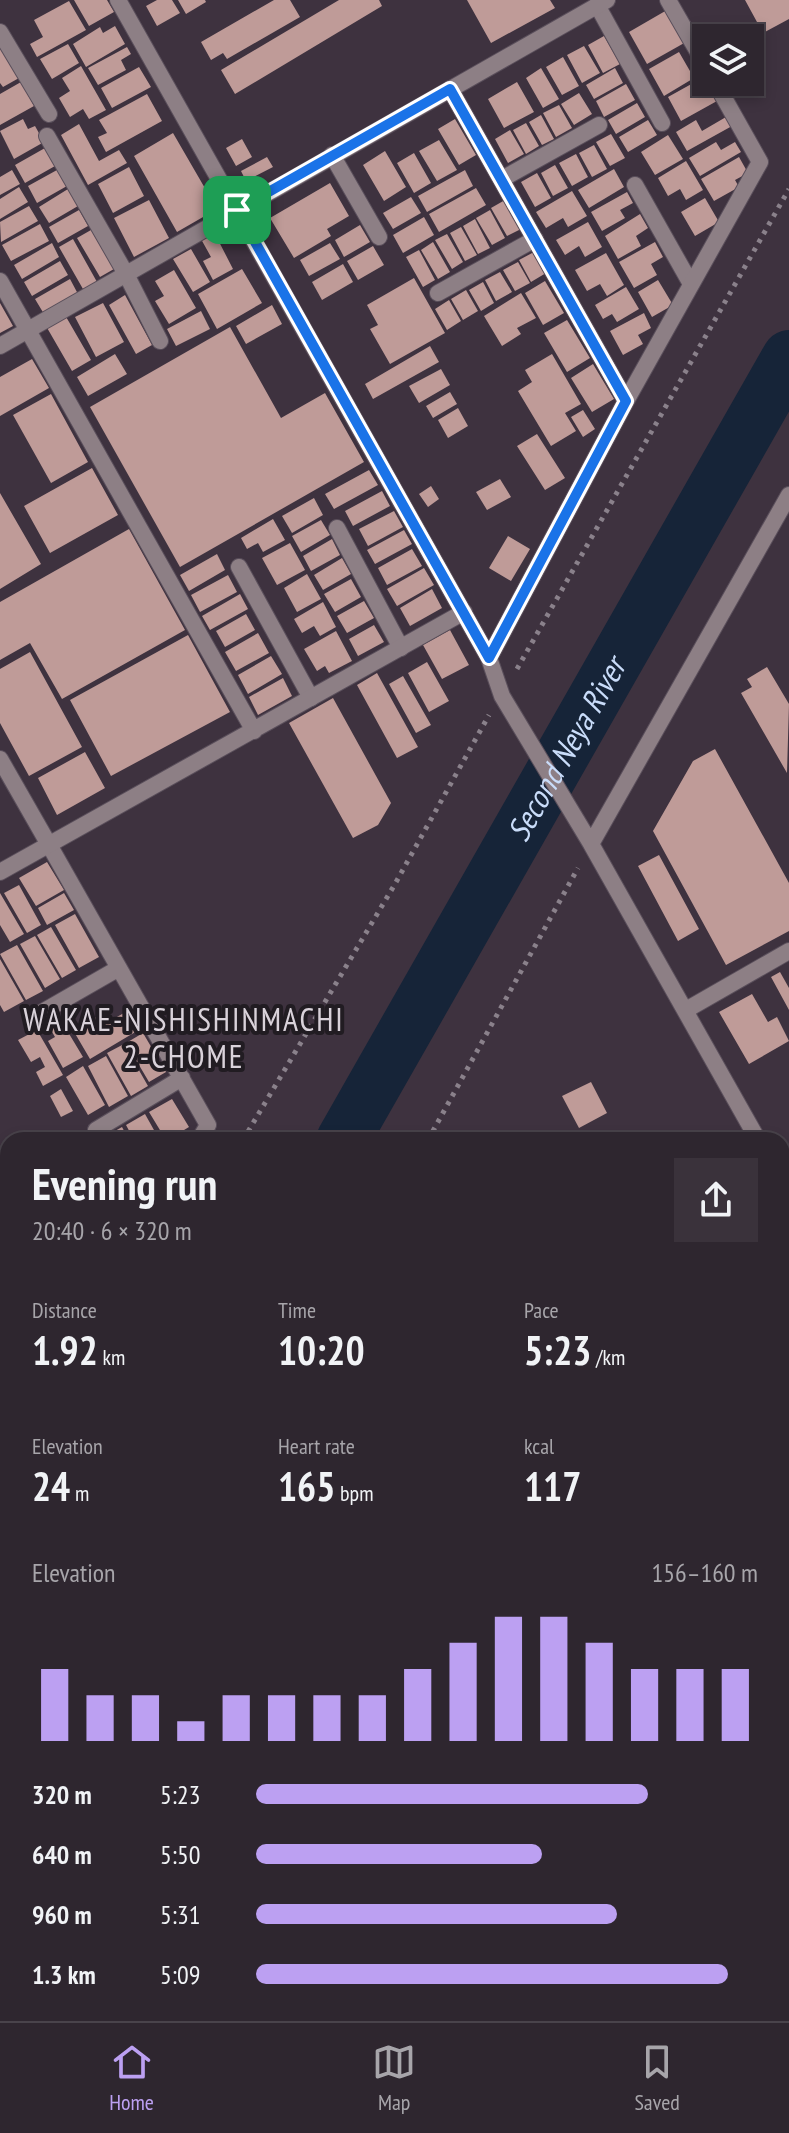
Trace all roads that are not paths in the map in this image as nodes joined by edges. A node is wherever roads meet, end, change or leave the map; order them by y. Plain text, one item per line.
1 (118, 0) edge
2 (668, 0) edge
3 (602, 3) edge
4 (0, 32) edge
5 (692, 42) edge
6 (450, 89) junction
7 (723, 96) edge
8 (49, 114) dead end
9 (662, 123) dead end
10 (599, 125) dead end
11 (47, 136) dead end
12 (332, 155) junction
13 (502, 179) junction
14 (635, 185) dead end
15 (237, 210) junction
16 (379, 237) dead end
17 (535, 239) junction
18 (126, 274) junction
19 (0, 281) edge
20 (691, 284) junction
21 (438, 293) dead end
22 (28, 330) junction
23 (160, 341) dead end
24 (0, 346) edge
25 (626, 401) junction
26 (789, 495) edge
27 (337, 528) dead end
28 (239, 567) dead end
29 (464, 612) junction
30 (401, 648) junction
31 (489, 658) junction
32 (311, 698) junction
33 (254, 731) junction
34 (0, 759) edge
35 (48, 843) junction
36 (591, 844) junction
37 (0, 872) edge
38 (789, 951) edge
39 (119, 968) junction
40 (686, 1010) junction
41 (39, 1014) dead end
42 (182, 1078) junction
43 (96, 1130) dead end
44 (204, 1132) edge
45 (754, 1132) edge

1 - 15 street
2 - 5 street
3 - 6 street
3 - 9 street
4 - 8 street
6 - 12 street
6 - 13 street
7 - 20 street
10 - 13 street
11 - 18 street
12 - 15 street
12 - 16 street
13 - 17 street
14 - 20 street
15 - 18 street
15 - 29 street
17 - 21 street
17 - 25 street
18 - 22 street
18 - 23 street
19 - 22 street
20 - 25 street
22 - 24 street
22 - 33 street
25 - 31 street
26 - 36 street
27 - 30 street
28 - 32 street
29 - 30 street
29 - 31 street
30 - 32 street
31 - 36 street
32 - 33 street
33 - 35 street
34 - 35 street
35 - 37 street
35 - 39 street
36 - 40 street
38 - 40 street
39 - 41 street
39 - 42 street
40 - 45 street
42 - 43 street
42 - 44 street

